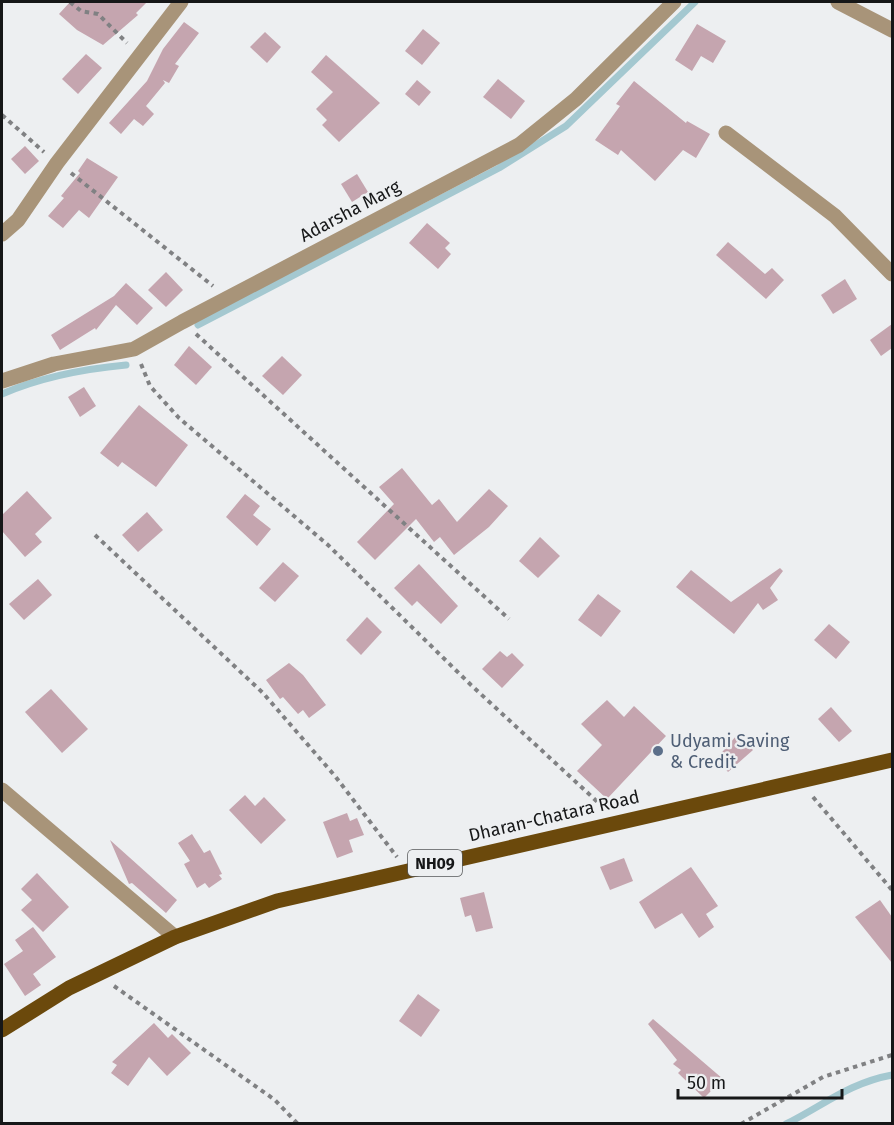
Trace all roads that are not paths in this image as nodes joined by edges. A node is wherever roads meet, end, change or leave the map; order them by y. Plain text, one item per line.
1 (181, 2) edge
2 (674, 2) edge
3 (838, 2) edge
4 (892, 30) edge
5 (726, 133) dead end
6 (2, 234) edge
7 (892, 274) edge
8 (2, 381) edge
9 (892, 760) edge
10 (2, 790) edge
11 (175, 937) junction
12 (2, 1030) edge

1 - 6 street
2 - 8 street, Adarsha Marg
3 - 4 street
5 - 7 street
9 - 11 main road, Dharan-Chatara Road / NH09
10 - 11 street
11 - 12 main road, Dharan-Chatara Road / NH09

